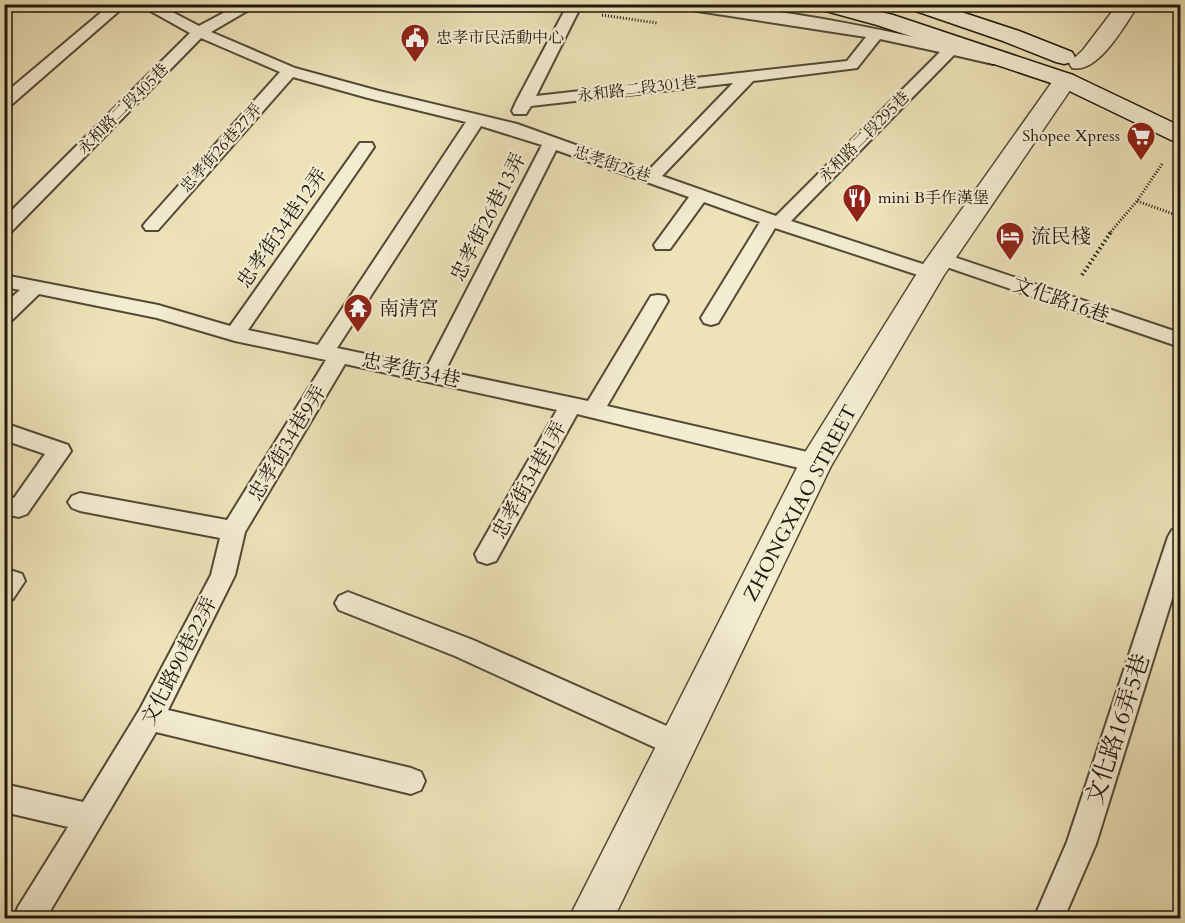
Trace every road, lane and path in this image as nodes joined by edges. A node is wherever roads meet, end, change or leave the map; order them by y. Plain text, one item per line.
1 (120, 4) edge
2 (145, 4) edge
3 (252, 4) edge
4 (575, 4) edge
5 (678, 4) edge
6 (822, 4) edge
7 (914, 4) edge
8 (1129, 4) edge
9 (199, 32) junction
10 (876, 34) junction
11 (950, 51) junction
12 (1016, 63) junction
13 (290, 71) junction
14 (1082, 72) junction
15 (749, 76) junction
16 (525, 102) junction
17 (4, 103) edge
18 (476, 120) junction
19 (511, 128) junction
20 (1180, 135) edge
21 (551, 143) junction
22 (366, 147) dead end
23 (650, 178) junction
24 (700, 195) junction
25 (1137, 201) junction
26 (1179, 216) edge
27 (774, 221) junction
28 (152, 226) dead end
29 (4, 229) edge
30 (663, 245) dead end
31 (936, 266) junction
32 (4, 281) edge
33 (34, 288) junction
34 (658, 301) dead end
35 (1064, 302) junction
36 (4, 316) edge
37 (711, 318) dead end
38 (236, 334) junction
39 (1180, 340) edge
40 (332, 354) junction
41 (433, 375) junction
42 (571, 405) junction
43 (594, 410) junction
44 (4, 431) edge
45 (816, 463) junction
46 (80, 502) dead end
47 (4, 505) edge
48 (233, 531) junction
49 (1180, 537) edge
50 (487, 554) dead end
51 (348, 603) dead end
52 (150, 718) junction
53 (677, 744) junction
54 (411, 781) dead end
55 (4, 798) edge
56 (90, 818) junction
57 (29, 918) edge
58 (591, 918) edge
59 (1049, 918) edge

1 - 17 lane
2 - 9 lane, 忠孝街26巷
3 - 9 lane, 永和路二段405巷
4 - 16 lane
5 - 10 lane
6 - 12 street
7 - 14 street
8 - 14 street, ZHONGXIAO STREET
9 - 13 lane, 忠孝街26巷
9 - 29 lane, 永和路二段405巷
10 - 11 lane
10 - 15 lane, 永和路二段301巷
11 - 12 lane
11 - 27 lane, 永和路二段295巷
12 - 14 street
13 - 18 lane, 忠孝街26巷
13 - 28 lane, 忠孝街26巷27弄
14 - 20 street
14 - 31 street, ZHONGXIAO STREET
15 - 16 lane, 永和路二段301巷
15 - 23 lane, 永和路二段301巷
16 - 19 lane
18 - 19 lane, 忠孝街26巷
18 - 40 lane, 忠孝街34巷9弄
19 - 21 lane, 忠孝街26巷
20 - 25 path
21 - 23 lane, 忠孝街26巷
21 - 41 lane, 忠孝街26巷13弄
22 - 38 lane, 忠孝街34巷12弄
23 - 24 lane, 忠孝街26巷
24 - 27 lane, 忠孝街26巷
24 - 30 lane
25 - 26 path
25 - 35 path
27 - 31 lane, 忠孝街26巷
27 - 37 lane, 永和路二段295巷
31 - 35 lane, 文化路16巷
31 - 45 street, ZHONGXIAO STREET
32 - 33 lane, 忠孝街34巷
33 - 36 lane
33 - 38 lane, 忠孝街34巷
34 - 43 lane
35 - 39 lane, 文化路16巷
38 - 40 lane, 忠孝街34巷
40 - 41 lane, 忠孝街34巷
40 - 48 lane, 忠孝街34巷9弄
41 - 42 lane, 忠孝街34巷
42 - 43 lane, 忠孝街34巷
42 - 50 lane, 忠孝街34巷1弄
43 - 45 lane, 忠孝街34巷
44 - 47 lane
45 - 53 street, ZHONGXIAO STREET
46 - 48 lane
48 - 52 lane, 文化路90巷22弄
49 - 59 lane, 文化路16弄5巷
51 - 53 lane
52 - 54 lane
52 - 56 lane, 文化路90巷22弄
53 - 58 street, ZHONGXIAO STREET
55 - 56 lane
56 - 57 lane, 文化路90巷22弄

